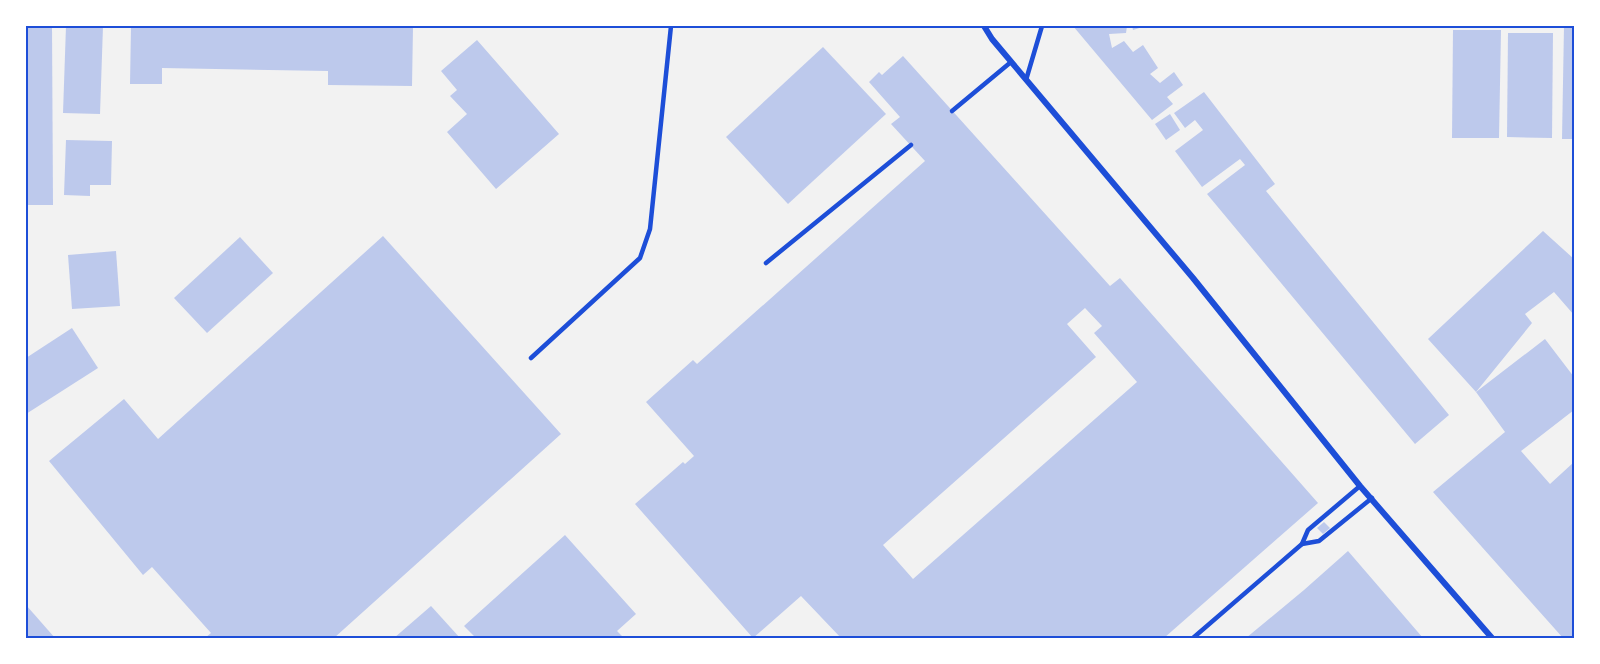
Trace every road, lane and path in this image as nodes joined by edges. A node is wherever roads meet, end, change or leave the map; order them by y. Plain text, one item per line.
1 (672, 26) edge
2 (984, 26) edge
3 (1042, 26) edge
4 (1011, 62) junction
5 (1026, 80) junction
6 (952, 111) dead end
7 (911, 145) dead end
8 (766, 263) dead end
9 (531, 358) dead end
10 (1360, 486) junction
11 (1372, 498) junction
12 (1302, 544) junction
13 (1193, 639) edge
14 (1492, 639) edge

1 - 9 lane
2 - 4 street
3 - 5 lane
4 - 5 street
4 - 6 lane
5 - 10 street
7 - 8 lane
10 - 11 street
10 - 12 lane
11 - 12 lane
11 - 14 street
12 - 13 lane

